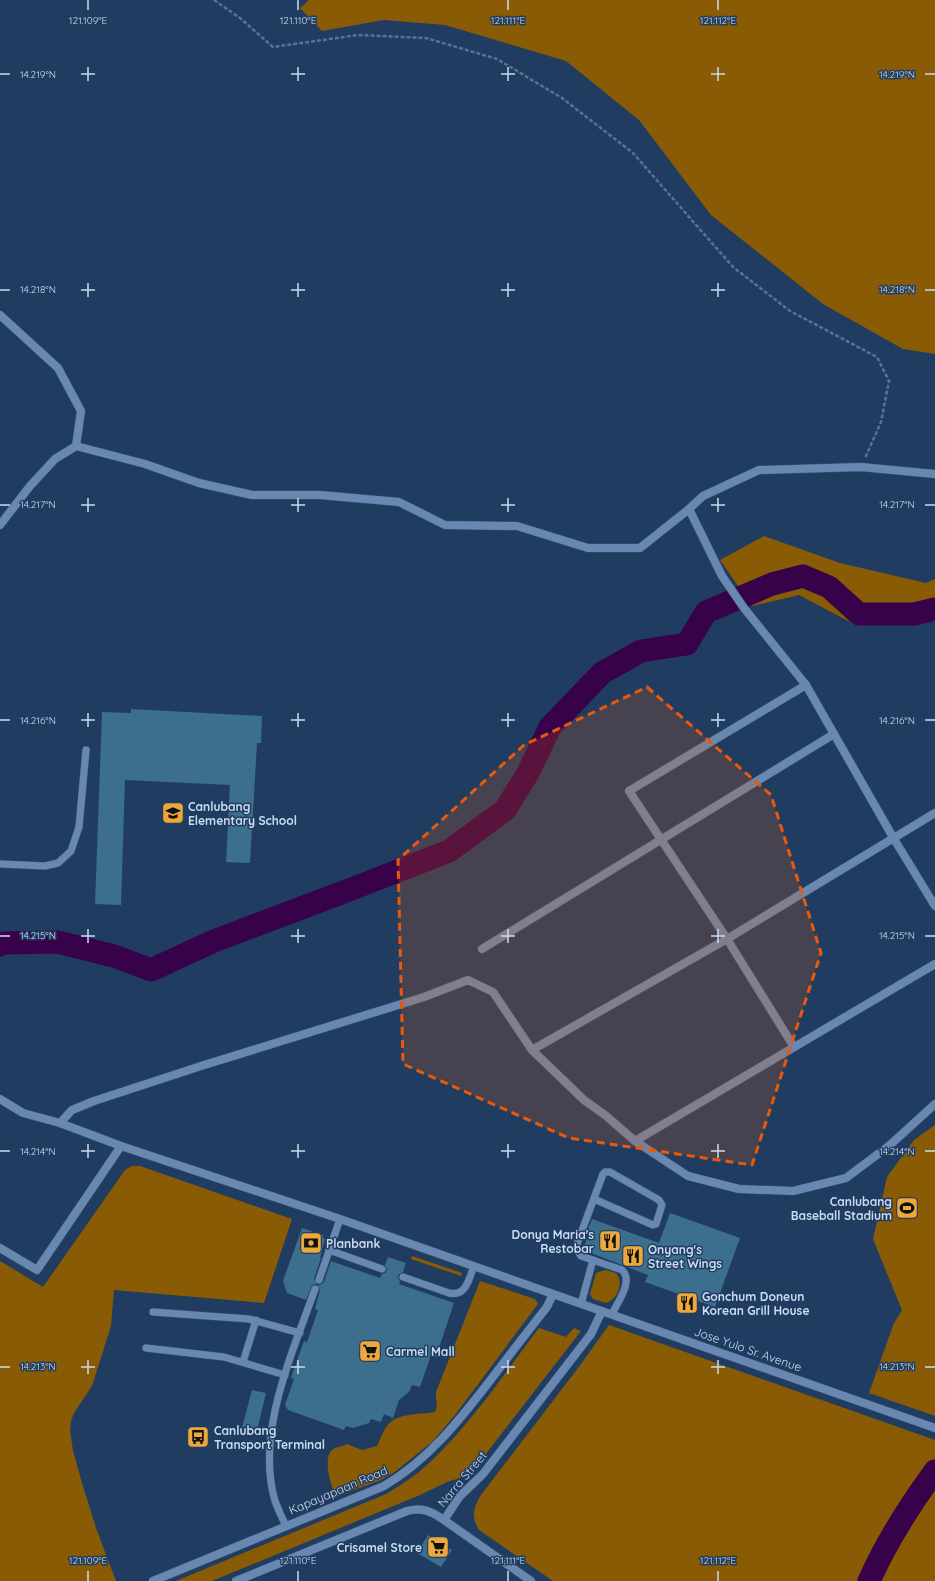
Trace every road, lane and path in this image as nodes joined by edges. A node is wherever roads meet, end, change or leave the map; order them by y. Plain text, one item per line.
1 (214, 0) edge
2 (0, 315) edge
3 (76, 446) junction
4 (861, 467) junction
5 (935, 474) edge
6 (689, 509) junction
7 (0, 525) edge
8 (806, 685) junction
9 (834, 734) junction
10 (86, 750) dead end
11 (935, 813) edge
12 (894, 839) junction
13 (661, 840) junction
14 (0, 864) edge
15 (935, 906) edge
16 (727, 939) junction
17 (482, 949) dead end
18 (935, 964) edge
19 (794, 1047) junction
20 (532, 1050) junction
21 (0, 1099) edge
22 (935, 1104) edge
23 (60, 1123) junction
24 (635, 1141) junction
25 (121, 1146) junction
26 (594, 1199) junction
27 (340, 1219) junction
28 (0, 1248) edge
29 (329, 1250) junction
30 (593, 1260) junction
31 (474, 1266) junction
32 (382, 1269) dead end
33 (403, 1276) dead end
34 (318, 1280) dead end
35 (315, 1289) dead end
36 (553, 1294) junction
37 (581, 1304) junction
38 (602, 1311) junction
39 (153, 1312) dead end
40 (612, 1314) junction
41 (256, 1320) junction
42 (300, 1333) junction
43 (146, 1348) dead end
44 (243, 1362) junction
45 (285, 1375) junction
46 (935, 1428) edge
47 (444, 1520) junction
48 (286, 1526) junction
49 (153, 1581) edge
50 (238, 1581) edge
51 (531, 1581) edge

1 - 4 path
2 - 3 street
3 - 6 street
3 - 7 street
4 - 5 street
4 - 6 street
6 - 8 street
8 - 9 street
8 - 13 street
9 - 12 street
9 - 13 street
10 - 14 lane
11 - 12 street
12 - 15 street
12 - 16 street
13 - 16 street
13 - 17 street
16 - 19 street
16 - 20 street
18 - 19 street
19 - 24 street
20 - 23 street
20 - 24 street
21 - 23 street, Jose Yulo Sr. Avenue
22 - 24 street
23 - 25 street, Jose Yulo Sr. Avenue
25 - 27 street, Jose Yulo Sr. Avenue
25 - 28 street
26 - 26 lane
26 - 30 lane
27 - 29 lane
27 - 31 street, Jose Yulo Sr. Avenue
29 - 32 lane
29 - 34 lane
30 - 37 lane
30 - 40 lane
31 - 33 lane
31 - 36 street, Jose Yulo Sr. Avenue
35 - 42 lane
36 - 37 street, Jose Yulo Sr. Avenue
36 - 48 street, Kapayapaan Road
37 - 38 street, Jose Yulo Sr. Avenue
38 - 40 street, Jose Yulo Sr. Avenue
38 - 47 street, Narra Street
39 - 41 lane
40 - 46 street, Jose Yulo Sr. Avenue
41 - 42 lane
41 - 44 lane
42 - 45 lane
43 - 44 lane
44 - 45 lane
45 - 48 lane
47 - 50 street, Narra Street
47 - 51 street
48 - 49 street, Kapayapaan Road

